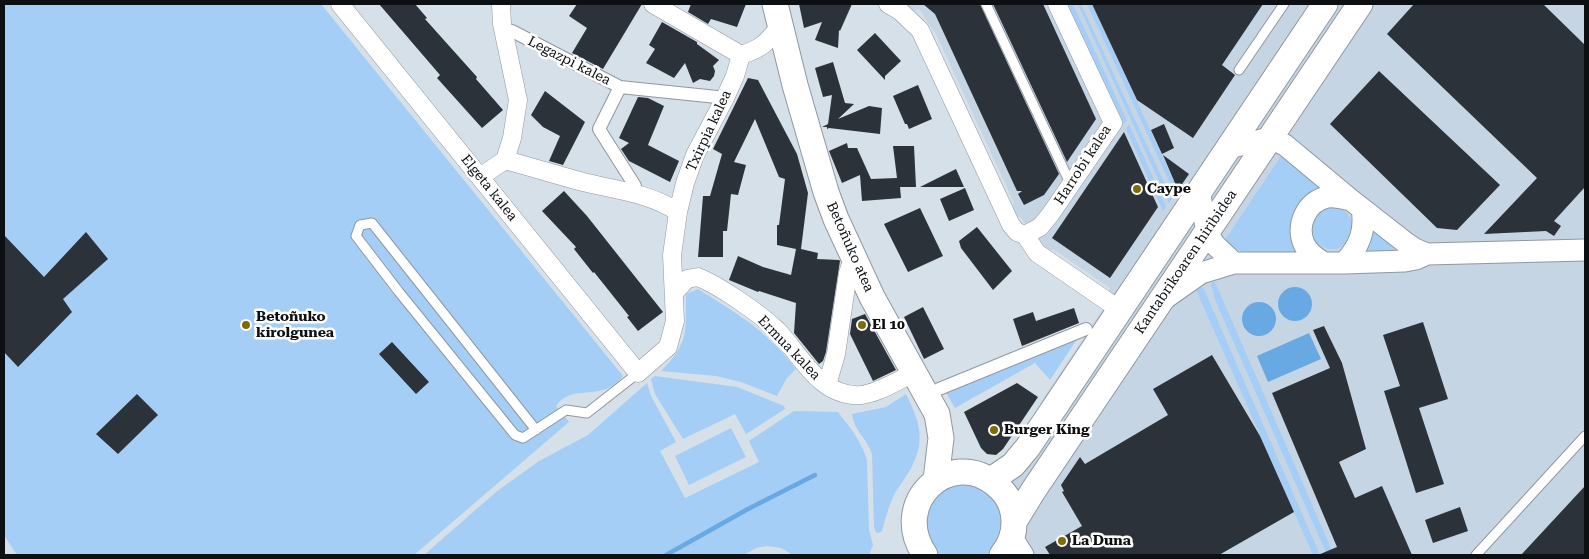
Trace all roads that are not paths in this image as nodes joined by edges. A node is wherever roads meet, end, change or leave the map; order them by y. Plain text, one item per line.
1 (340, 4) edge
2 (501, 4) edge
3 (653, 4) edge
4 (888, 4) edge
5 (986, 4) edge
6 (1057, 4) edge
7 (1284, 4) edge
8 (1325, 4) edge
9 (1360, 4) edge
10 (778, 14) edge
11 (512, 31) dead end
12 (759, 49) junction
13 (741, 55) junction
14 (790, 65) junction
15 (1239, 70) dead end
16 (620, 86) junction
17 (717, 97) dead end
18 (1270, 138) junction
19 (1228, 148) junction
20 (505, 160) junction
21 (480, 177) junction
22 (1071, 185) junction
23 (635, 186) dead end
24 (1199, 191) junction
25 (1356, 204) junction
26 (678, 212) junction
27 (1208, 232) junction
28 (1026, 235) junction
29 (1585, 250) edge
30 (672, 254) junction
31 (1428, 254) junction
32 (853, 258) junction
33 (1234, 263) junction
34 (1334, 263) junction
35 (698, 277) junction
36 (674, 293) junction
37 (1157, 304) junction
38 (1120, 310) junction
39 (1086, 329) dead end
40 (638, 373) junction
41 (914, 373) junction
42 (826, 385) junction
43 (939, 389) dead end
44 (536, 430) junction
45 (1585, 436) edge
46 (936, 480) junction
47 (991, 480) junction
48 (1013, 543) edge
49 (918, 552) edge
50 (1476, 555) edge

1 - 21 street, Elgeta kalea
2 - 20 street
3 - 13 street
4 - 28 street
5 - 22 lane
6 - 22 street, Harrobi kalea
7 - 15 lane
8 - 19 main road, Kantabrikoaren hiribidea
9 - 18 main road, Kantabrikoaren hiribidea
10 - 12 street
10 - 14 main road, Betoñuko atea
11 - 16 street, Legazpi kalea
12 - 13 street
12 - 14 street
13 - 26 street, Txirpia kalea
14 - 32 main road, Betoñuko atea
16 - 17 street, Legazpi kalea
16 - 23 street
18 - 19 street
18 - 25 street
18 - 27 main road, Kantabrikoaren hiribidea
19 - 24 main road, Kantabrikoaren hiribidea
20 - 21 street
20 - 26 street
21 - 40 street, Elgeta kalea
22 - 28 street, Harrobi kalea
24 - 27 street
24 - 38 main road, Kantabrikoaren hiribidea
25 - 31 street
25 - 34 street
25 - 34 street
26 - 30 street, Txirpia kalea
27 - 33 street
27 - 37 main road, Kantabrikoaren hiribidea
28 - 38 street
29 - 31 street
30 - 35 street, Ermua kalea
30 - 36 street, Txirpia kalea
31 - 34 street
32 - 41 main road, Betoñuko atea
32 - 42 street
33 - 34 street
33 - 37 street
35 - 36 street
35 - 42 street, Ermua kalea
36 - 40 street, Txirpia kalea
37 - 48 main road, Kantabrikoaren hiribidea
38 - 47 main road, Kantabrikoaren hiribidea
39 - 43 street
40 - 44 lane
41 - 42 street, Ermua kalea
41 - 46 main road, Betoñuko atea
44 - 44 lane
45 - 50 lane
46 - 47 main road
46 - 49 main road
47 - 48 main road

